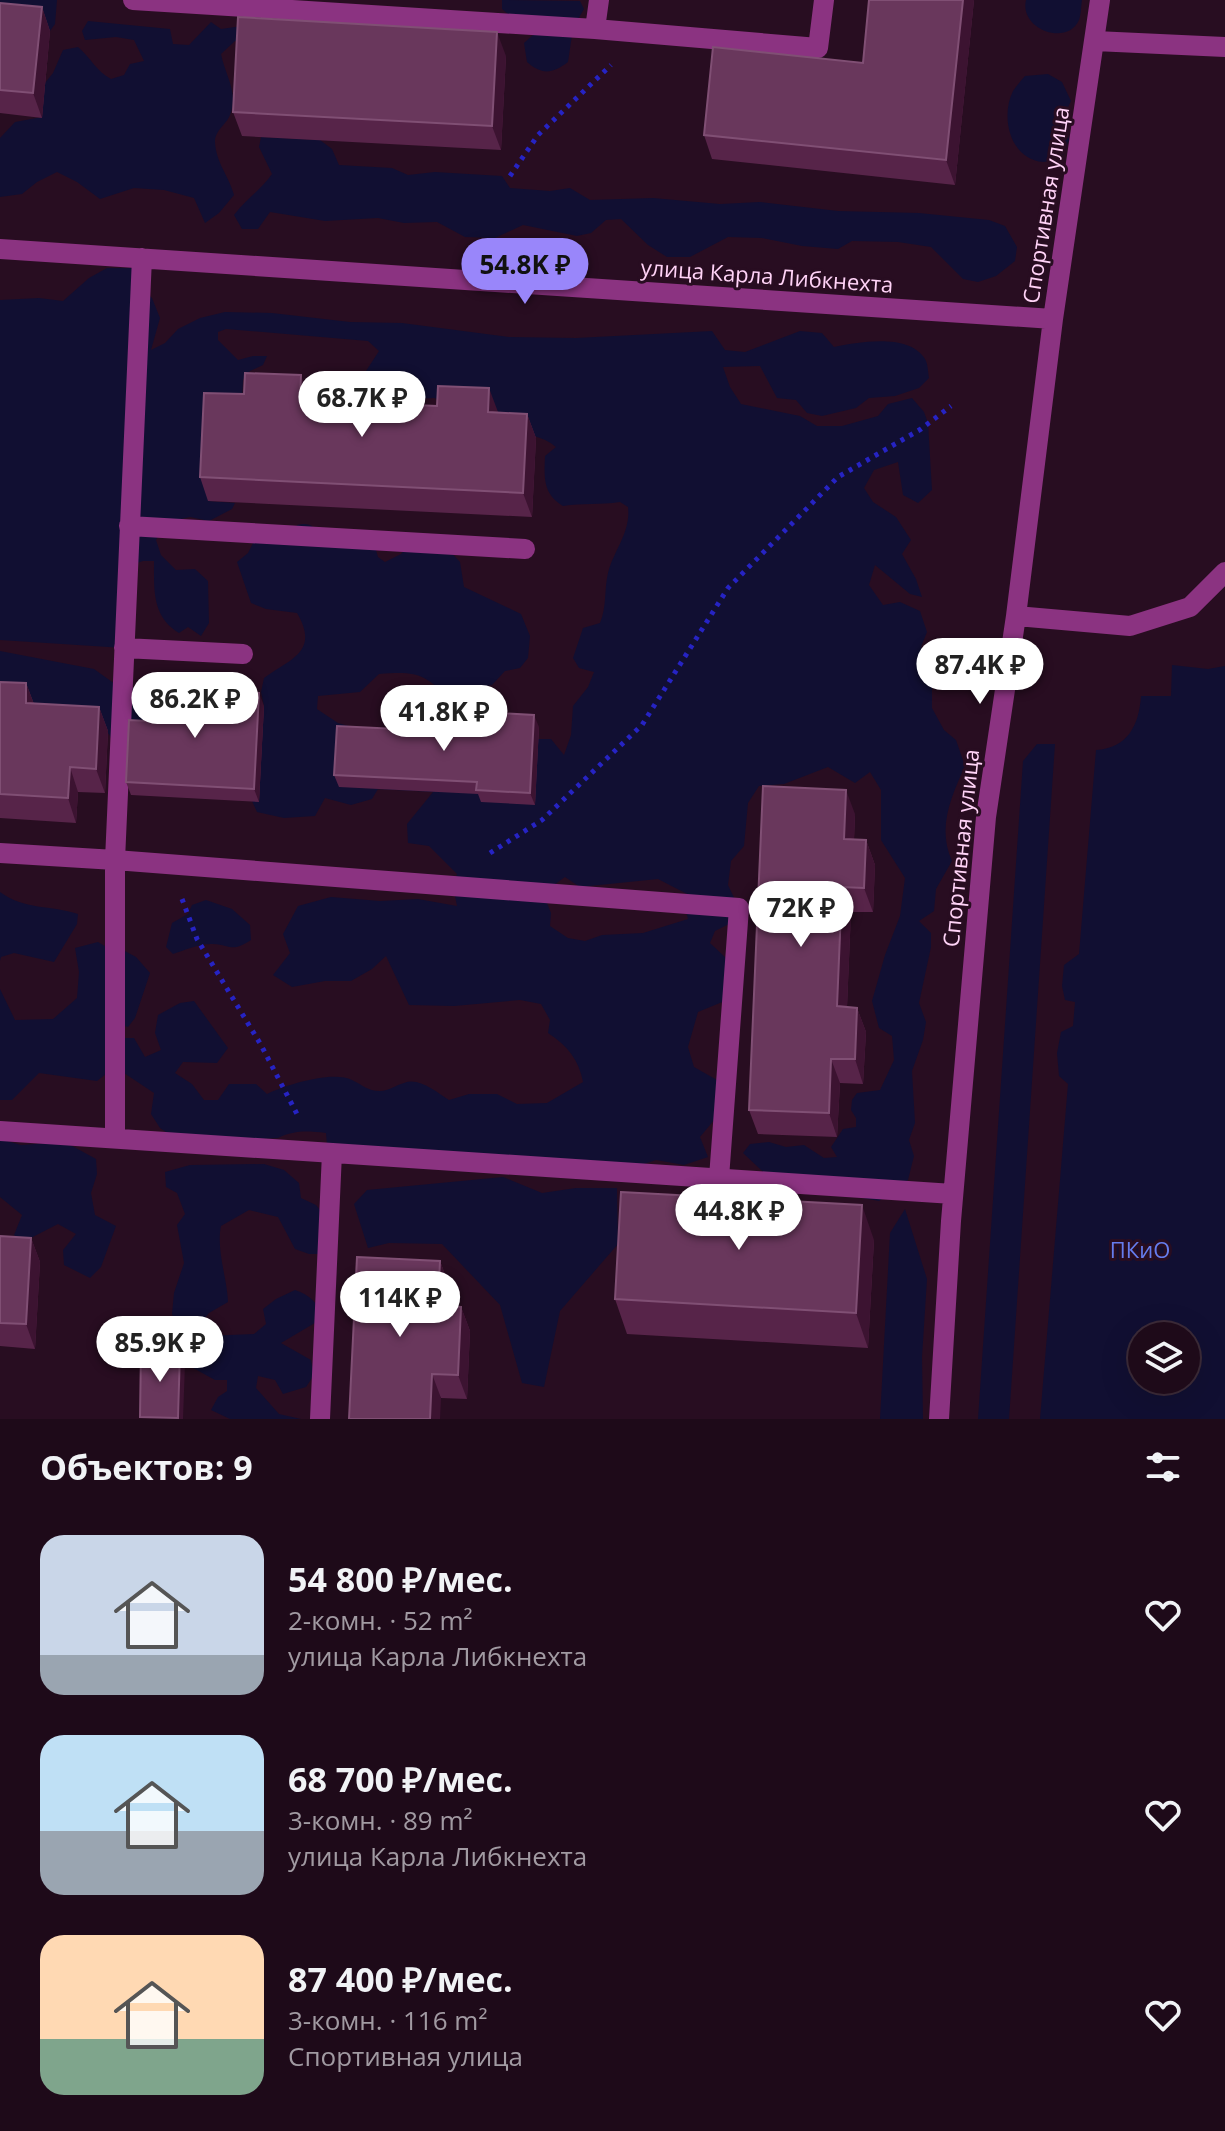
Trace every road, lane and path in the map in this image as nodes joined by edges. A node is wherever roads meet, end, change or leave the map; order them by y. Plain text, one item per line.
1 (133, 0) edge
2 (599, 0) edge
3 (824, 0) edge
4 (1100, 0) edge
5 (209, 2) edge
6 (595, 29) junction
7 (649, 34) junction
8 (1095, 41) junction
9 (1225, 47) edge
10 (510, 176) dead end
11 (0, 249) edge
12 (142, 258) junction
13 (1053, 319) junction
14 (951, 406) dead end
15 (129, 526) junction
16 (525, 549) dead end
17 (1225, 572) edge
18 (1016, 616) junction
19 (124, 648) junction
20 (243, 654) dead end
21 (0, 853) edge
22 (115, 860) junction
23 (169, 865) junction
24 (439, 885) junction
25 (0, 1131) edge
26 (115, 1138) junction
27 (325, 1152) junction
28 (719, 1178) junction
29 (953, 1194) junction
30 (320, 1419) edge
31 (939, 1419) edge

1 - 5 street
2 - 6 street
3 - 7 street
4 - 8 street, Спортивная улица
5 - 6 street
6 - 7 street
7 - 10 path
8 - 9 street
8 - 13 street, Спортивная улица
11 - 12 street, улица Карла Либкнехта
12 - 13 street, улица Карла Либкнехта
12 - 15 street
13 - 18 street, Спортивная улица
14 - 24 path
15 - 16 street
15 - 19 street
17 - 18 street
18 - 29 street, Спортивная улица
19 - 20 street
19 - 22 street
21 - 22 street
22 - 23 street
22 - 26 street
23 - 24 street
23 - 27 path
24 - 28 street
25 - 26 street
26 - 27 street
27 - 28 street
27 - 30 street
28 - 29 street
29 - 31 street, Спортивная улица

